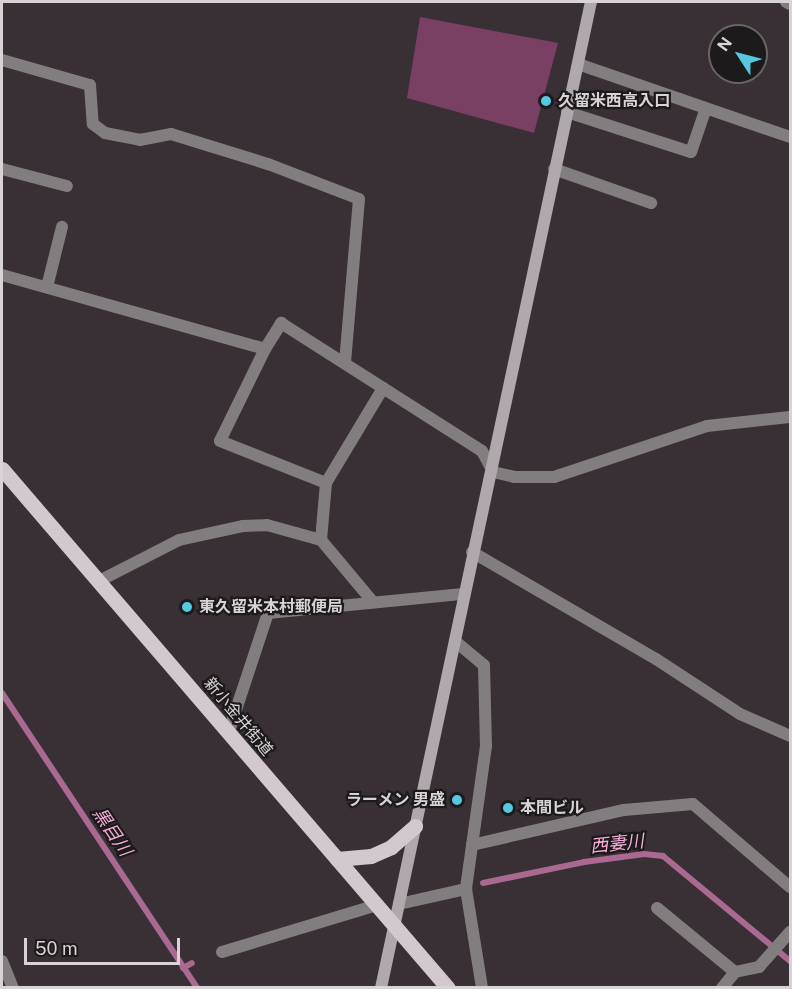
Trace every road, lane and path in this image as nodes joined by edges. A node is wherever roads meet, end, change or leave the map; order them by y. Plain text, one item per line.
1 (591, 2) edge
2 (786, 2) edge
3 (790, 4) edge
4 (2, 60) edge
5 (578, 64) junction
6 (706, 108) junction
7 (567, 112) junction
8 (790, 137) edge
9 (2, 169) edge
10 (554, 170) junction
11 (67, 186) dead end
12 (651, 203) dead end
13 (62, 227) dead end
14 (2, 275) edge
15 (47, 287) junction
16 (265, 349) junction
17 (345, 362) junction
18 (383, 388) junction
19 (790, 417) edge
20 (2, 469) edge
21 (493, 472) junction
22 (327, 483) junction
23 (321, 540) junction
24 (472, 552) junction
25 (99, 581) junction
26 (463, 594) junction
27 (373, 602) junction
28 (455, 641) junction
29 (228, 734) junction
30 (790, 735) edge
31 (415, 826) junction
32 (472, 846) junction
33 (337, 859) junction
34 (790, 887) edge
35 (466, 889) junction
36 (399, 904) junction
37 (377, 905) junction
38 (657, 908) dead end
39 (395, 927) junction
40 (790, 932) edge
41 (222, 952) dead end
42 (2, 961) edge
43 (735, 972) junction
44 (13, 987) edge
45 (381, 987) edge
46 (448, 987) edge
47 (482, 987) edge
48 (722, 987) edge

1 - 5 street
2 - 3 street
4 - 17 street
5 - 6 street
5 - 7 street
6 - 7 street
6 - 8 street
7 - 10 street
9 - 11 street
10 - 12 street
10 - 21 street
13 - 15 street
14 - 15 street
15 - 16 street
16 - 17 street
16 - 22 street
17 - 18 street
18 - 21 street
18 - 22 street
19 - 21 street
20 - 25 main road, 新小金井街道
21 - 24 street
22 - 23 street
23 - 25 street
23 - 27 street
24 - 26 street
24 - 30 street
25 - 29 main road, 新小金井街道
26 - 27 street
26 - 28 street
27 - 29 street
28 - 31 street
28 - 32 street
29 - 33 main road, 新小金井街道
31 - 33 main road
31 - 36 street
32 - 34 street
32 - 35 street
33 - 37 main road, 新小金井街道
35 - 36 street
35 - 47 street
36 - 39 street
37 - 39 main road, 新小金井街道
37 - 41 street
38 - 43 street
39 - 45 street
39 - 46 main road, 新小金井街道
40 - 43 street
42 - 44 street
43 - 48 street

